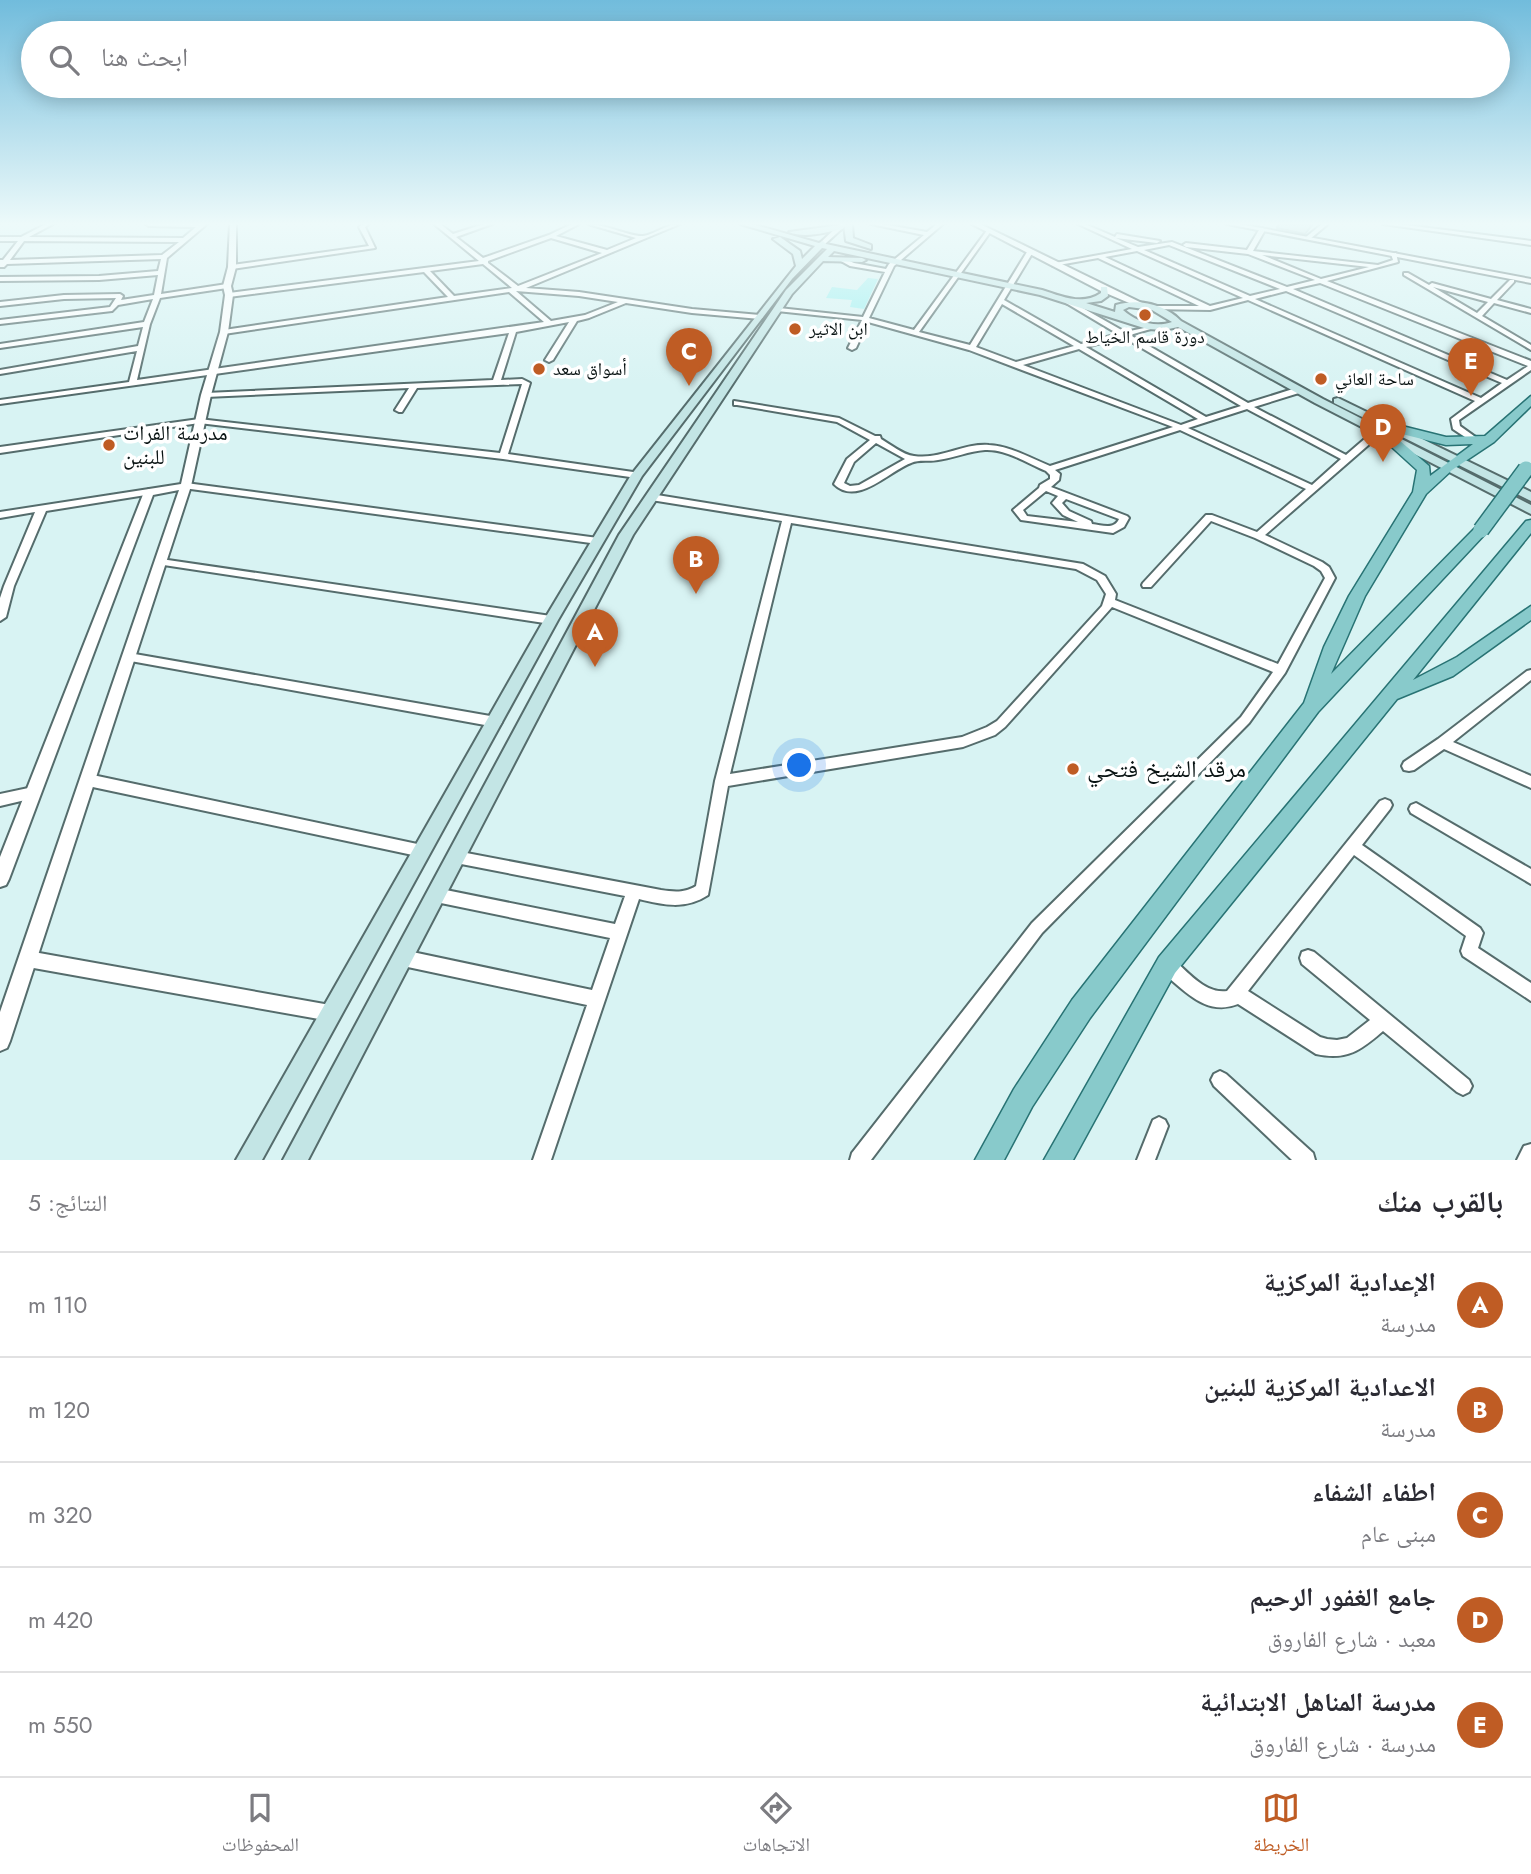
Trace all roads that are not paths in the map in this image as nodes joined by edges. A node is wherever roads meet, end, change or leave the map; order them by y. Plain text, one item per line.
1 (86, 278) edge
2 (99, 278) edge
3 (160, 278) edge
4 (230, 278) edge
5 (349, 278) edge
6 (434, 278) edge
7 (503, 278) edge
8 (541, 278) edge
9 (788, 278) edge
10 (802, 278) edge
11 (885, 278) edge
12 (954, 278) edge
13 (977, 278) edge
14 (1013, 278) edge
15 (1082, 278) edge
16 (1143, 278) edge
17 (1202, 278) edge
18 (1259, 278) edge
19 (1315, 278) edge
20 (1327, 278) edge
21 (1413, 278) edge
22 (0, 279) edge
23 (1320, 280) junction
24 (1512, 281) dead end
25 (1420, 282) junction
26 (1009, 285) junction
27 (514, 289) junction
28 (1104, 289) junction
29 (1287, 289) junction
30 (228, 291) junction
31 (88, 296) junction
32 (1059, 297) junction
33 (157, 298) junction
34 (452, 298) junction
35 (1250, 299) junction
36 (1001, 301) junction
37 (1076, 301) junction
38 (1491, 301) junction
39 (623, 302) junction
40 (116, 303) junction
41 (0, 304) edge
42 (1146, 306) junction
43 (1206, 309) junction
44 (779, 310) junction
45 (1531, 311) edge
46 (1478, 316) junction
47 (760, 317) junction
48 (1127, 318) junction
49 (573, 320) junction
50 (1182, 320) junction
51 (865, 321) junction
52 (0, 322) edge
53 (147, 324) junction
54 (550, 324) junction
55 (1153, 327) junction
56 (513, 330) junction
57 (224, 332) junction
58 (915, 333) junction
59 (1124, 334) junction
60 (1206, 341) junction
61 (0, 346) edge
62 (1079, 347) junction
63 (141, 348) junction
64 (852, 348) dead end
65 (972, 348) junction
66 (1531, 348) edge
67 (550, 360) dead end
68 (1016, 364) junction
69 (1251, 364) junction
70 (1531, 365) edge
71 (0, 372) edge
72 (211, 374) junction
73 (496, 382) junction
74 (1508, 383) junction
75 (132, 384) junction
76 (414, 386) junction
77 (1299, 390) junction
78 (206, 395) junction
79 (1531, 400) edge
80 (1481, 401) junction
81 (0, 402) edge
82 (737, 403) dead end
83 (1247, 406) junction
84 (399, 410) dead end
85 (683, 414) junction
86 (705, 417) junction
87 (1204, 419) junction
88 (199, 421) junction
89 (1181, 427) junction
90 (1388, 433) junction
91 (877, 438) junction
92 (1484, 440) junction
93 (0, 450) edge
94 (503, 456) junction
95 (911, 459) junction
96 (1347, 459) junction
97 (1453, 464) junction
98 (1529, 464) edge
99 (1049, 469) junction
100 (637, 475) junction
101 (186, 486) junction
102 (1043, 487) junction
103 (1313, 489) junction
104 (149, 492) junction
105 (1420, 492) junction
106 (1064, 495) junction
107 (651, 497) junction
108 (1531, 497) edge
109 (42, 508) junction
110 (1531, 510) edge
111 (0, 515) edge
112 (787, 519) junction
113 (1531, 524) edge
114 (1104, 529) junction
115 (1258, 536) junction
116 (598, 541) junction
117 (161, 562) junction
118 (1147, 584) dead end
119 (5, 587) edge
120 (1110, 602) junction
121 (1531, 612) edge
122 (0, 617) edge
123 (551, 620) junction
124 (129, 657) junction
125 (1281, 670) junction
126 (1531, 674) edge
127 (1388, 695) junction
128 (1311, 708) junction
129 (496, 722) junction
130 (1443, 743) junction
131 (1409, 766) dead end
132 (88, 780) junction
133 (722, 781) junction
134 (1531, 782) edge
135 (33, 793) junction
136 (0, 800) edge
137 (1385, 805) dead end
138 (1416, 809) dead end
139 (1352, 846) junction
140 (422, 851) junction
141 (456, 857) junction
142 (1531, 877) edge
143 (0, 879) edge
144 (634, 891) junction
145 (436, 895) junction
146 (620, 933) junction
147 (403, 958) junction
148 (1308, 958) dead end
149 (27, 959) junction
150 (1167, 965) junction
151 (1236, 993) junction
152 (1531, 993) edge
153 (597, 999) junction
154 (330, 1013) junction
155 (1383, 1020) junction
156 (0, 1041) edge
157 (1220, 1080) dead end
158 (1463, 1086) dead end
159 (1159, 1126) dead end
160 (1531, 1153) edge
161 (248, 1160) edge
162 (295, 1160) edge
163 (542, 1160) edge
164 (859, 1160) edge
165 (989, 1160) edge
166 (1058, 1160) edge
167 (1146, 1160) edge
168 (1307, 1160) edge
169 (1526, 1160) edge

1 - 22 street
2 - 31 street
3 - 33 street
4 - 30 street
5 - 30 street
6 - 34 street
7 - 27 street
8 - 27 street
9 - 47 main road
10 - 44 main road
11 - 51 street
12 - 58 street
13 - 26 main road
14 - 26 street
15 - 28 street
16 - 43 street
17 - 35 street
18 - 29 street
19 - 23 street
20 - 23 street
21 - 25 street
23 - 29 street
23 - 70 street
24 - 38 street
25 - 38 street
25 - 46 street
26 - 32 main road
26 - 36 street
27 - 34 street
27 - 39 street
27 - 54 street
28 - 37 main road
28 - 42 street
29 - 35 street
29 - 74 street
30 - 33 street
30 - 57 street
31 - 40 street
31 - 41 street
32 - 37 main road
32 - 59 street
33 - 40 street
33 - 53 street
34 - 57 street
35 - 43 street
35 - 80 street
36 - 62 street
36 - 65 street
37 - 48 main road
38 - 45 street
38 - 46 street
39 - 47 street
39 - 49 street
40 - 52 street
42 - 43 street
42 - 48 main road
42 - 50 main road
43 - 50 street
44 - 51 street
44 - 86 main road
46 - 66 street
47 - 85 main road
48 - 55 main road
49 - 54 street
49 - 67 street
50 - 55 main road
50 - 60 main road
51 - 58 street
51 - 64 street
53 - 61 street
53 - 63 street
54 - 56 street
55 - 59 street
55 - 60 main road
56 - 72 street
56 - 73 street
57 - 72 street
58 - 65 street
59 - 62 street
59 - 83 street
60 - 69 main road
62 - 68 street
62 - 87 street
63 - 71 street
63 - 75 street
65 - 68 street
68 - 89 street
69 - 77 main road
69 - 90 main road
70 - 74 street
72 - 75 street
72 - 78 street
73 - 76 street
73 - 94 street
74 - 80 street
75 - 81 street
76 - 78 street
76 - 84 street
77 - 83 street
77 - 90 main road
78 - 88 street
79 - 92 main road
80 - 92 street
82 - 91 street
83 - 87 street
83 - 96 street
85 - 86 main road
85 - 100 main road
86 - 107 main road
87 - 89 street
88 - 93 street
88 - 94 street
88 - 101 street
89 - 99 street
89 - 103 street
90 - 92 main road
90 - 96 street
90 - 97 main road
90 - 105 main road
91 - 95 street
91 - 95 street
92 - 97 main road
94 - 100 street
95 - 99 street
96 - 103 street
97 - 105 main road
97 - 108 main road
97 - 110 main road
98 - 128 main road, bridge
99 - 102 street
100 - 116 main road
101 - 104 street
101 - 116 street
101 - 117 street
102 - 106 street
102 - 114 street
103 - 115 street
104 - 109 street
104 - 135 street
105 - 128 main road
106 - 114 street
106 - 114 street
107 - 112 street
107 - 141 main road
109 - 111 street
109 - 119 street
112 - 120 street
112 - 133 street
113 - 127 main road
115 - 118 street
115 - 125 street
116 - 123 main road
117 - 123 street
117 - 124 street
119 - 122 street
120 - 125 street
120 - 133 street
121 - 127 main road
123 - 129 main road
124 - 129 street
124 - 132 street
125 - 164 street
126 - 130 street
127 - 150 main road
128 - 165 main road
129 - 140 main road
130 - 131 street
130 - 134 street
132 - 140 street
132 - 149 street
133 - 144 street
135 - 136 street
135 - 143 street
137 - 139 street
138 - 142 street
139 - 151 street
139 - 152 street
140 - 154 main road
141 - 144 street
141 - 145 main road
144 - 146 street
145 - 146 street
145 - 147 main road
146 - 153 street
147 - 153 street
147 - 162 main road
148 - 155 street
149 - 154 street
149 - 156 street
150 - 151 street
150 - 166 main road
151 - 155 street
153 - 163 street
154 - 161 main road
155 - 158 street
157 - 168 street
159 - 167 street
160 - 169 street

